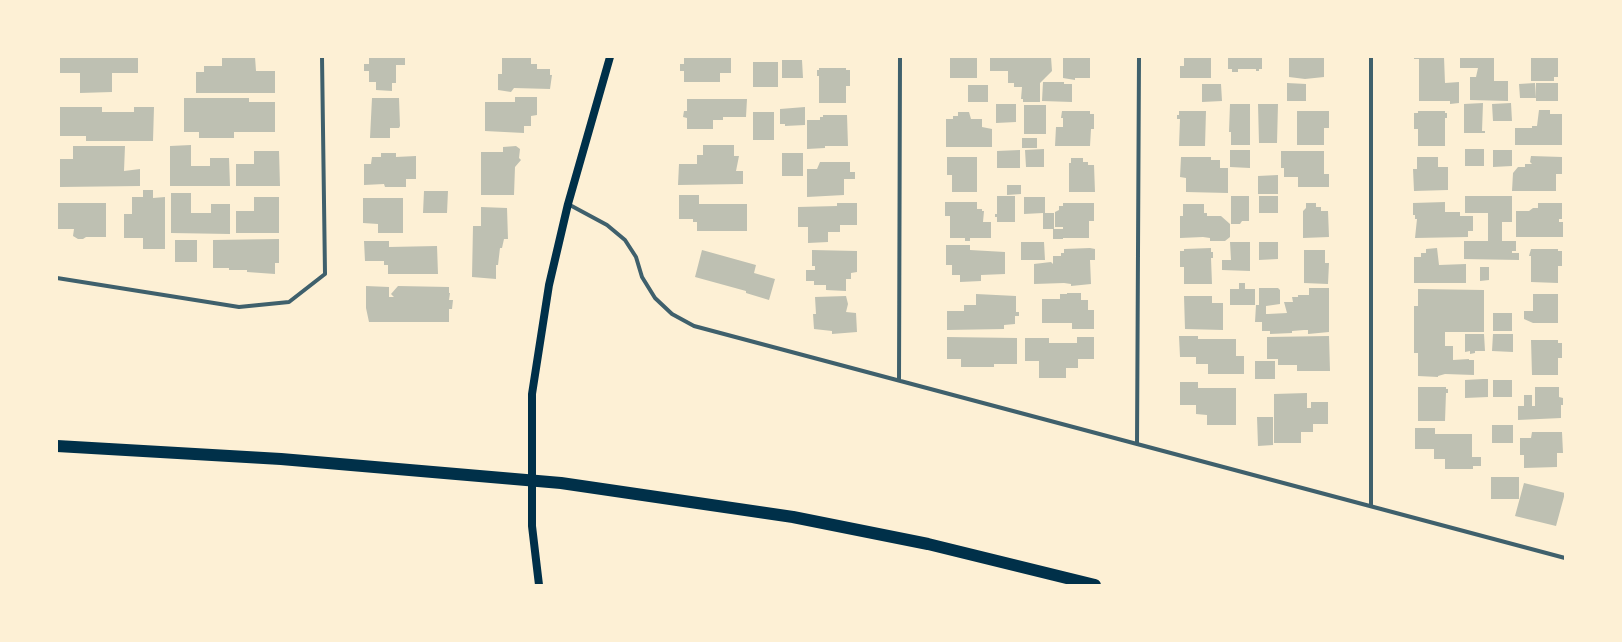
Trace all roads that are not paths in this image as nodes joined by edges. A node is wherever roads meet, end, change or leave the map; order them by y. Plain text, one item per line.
1 (322, 57) edge
2 (610, 57) edge
3 (900, 57) edge
4 (1139, 57) edge
5 (1371, 57) edge
6 (568, 204) junction
7 (57, 278) edge
8 (899, 380) junction
9 (1137, 444) junction
10 (57, 446) edge
11 (1371, 506) junction
12 (1565, 558) edge
13 (540, 585) edge
14 (1095, 585) edge

1 - 7 street
2 - 6 main road
3 - 8 street
4 - 9 street
5 - 11 street
6 - 8 street
6 - 13 main road
8 - 9 street
9 - 11 street
10 - 14 highway
11 - 12 street

